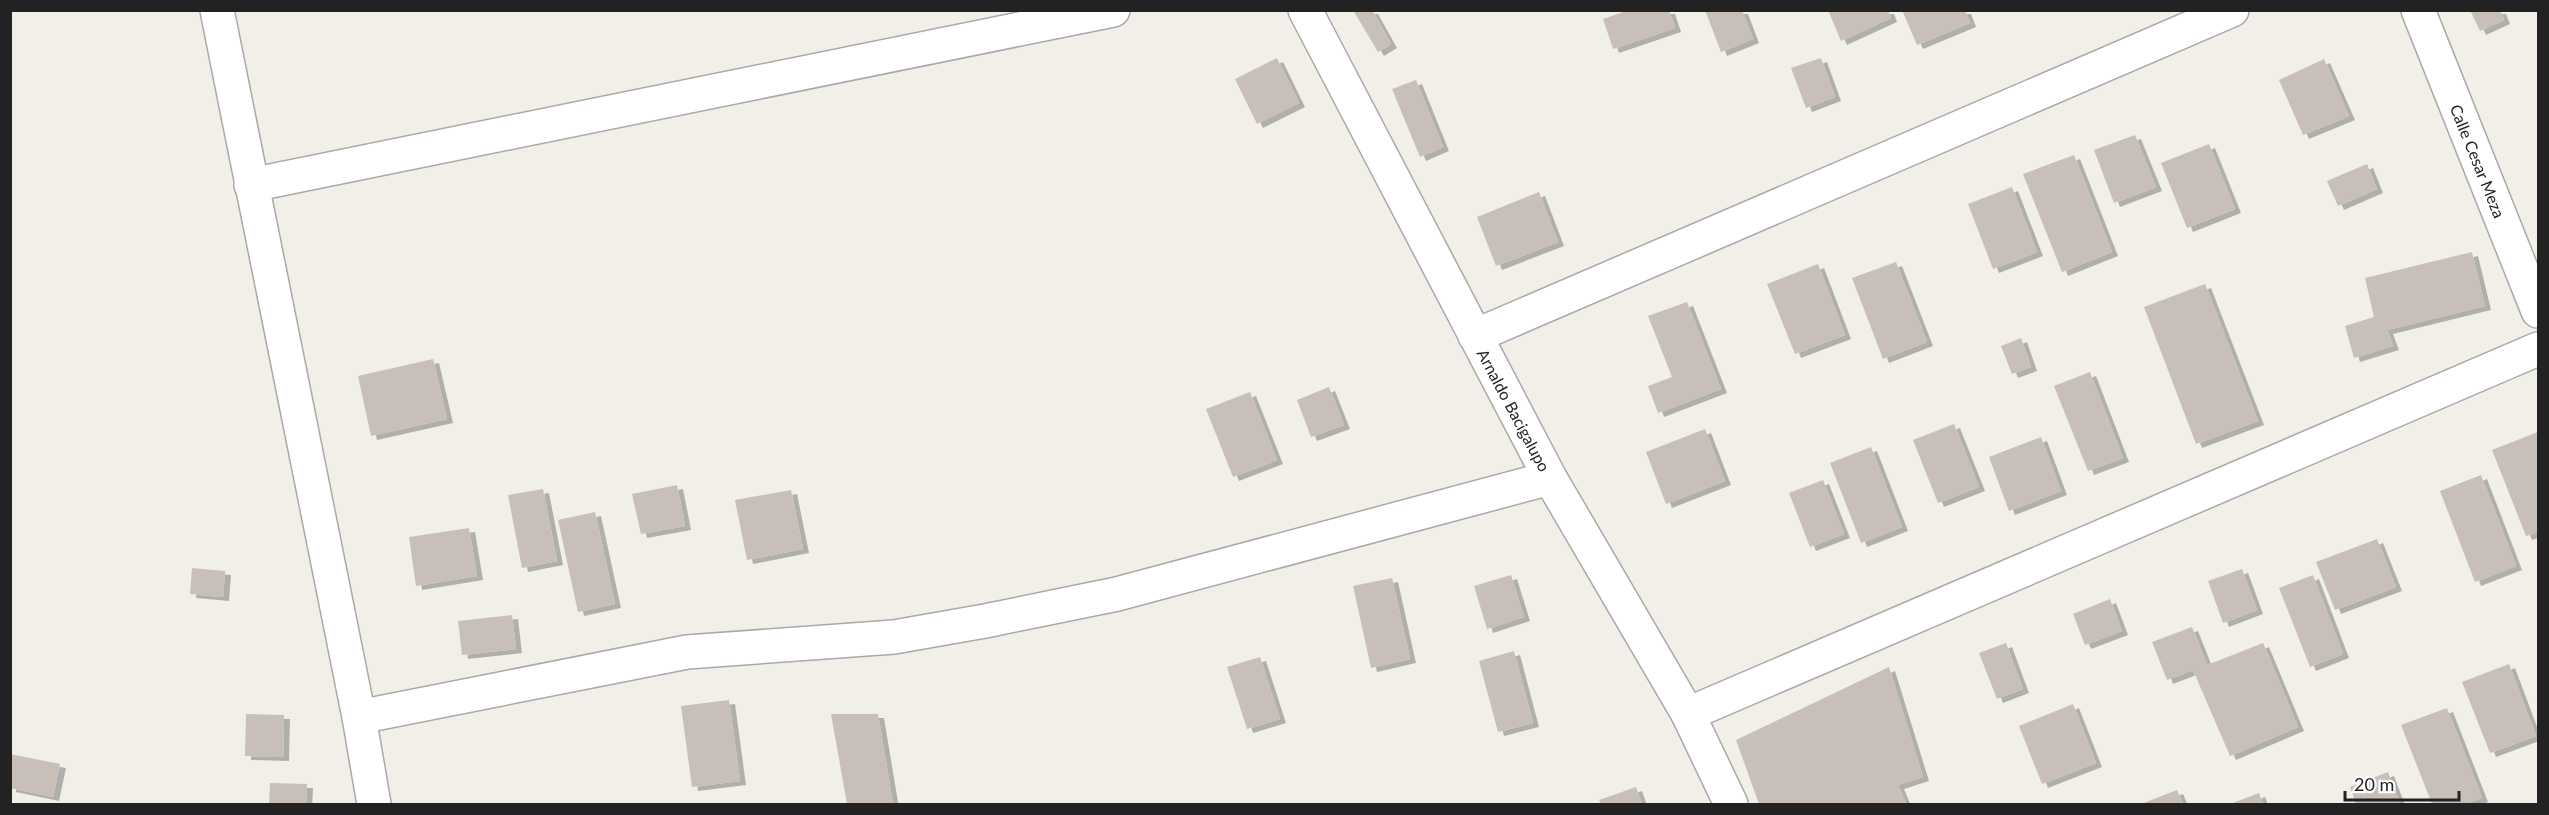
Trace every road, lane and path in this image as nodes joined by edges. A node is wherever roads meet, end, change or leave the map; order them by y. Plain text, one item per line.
1 (217, 10) edge
2 (1113, 10) edge
3 (1305, 10) edge
4 (2232, 10) edge
5 (2418, 10) edge
6 (251, 185) junction
7 (2538, 311) edge
8 (1475, 336) junction
9 (2538, 349) edge
10 (1550, 478) junction
11 (1688, 714) junction
12 (359, 717) junction
13 (374, 804) edge
14 (1731, 804) edge

1 - 6 street
2 - 6 street
3 - 8 street, Arnaldo Bacigalupo
4 - 8 street
5 - 7 street, Calle Cesar Meza
6 - 12 street
8 - 10 street, Arnaldo Bacigalupo
9 - 11 street
10 - 11 street, Arnaldo Bacigalupo
10 - 12 street
11 - 14 street, Arnaldo Bacigalupo
12 - 13 street

